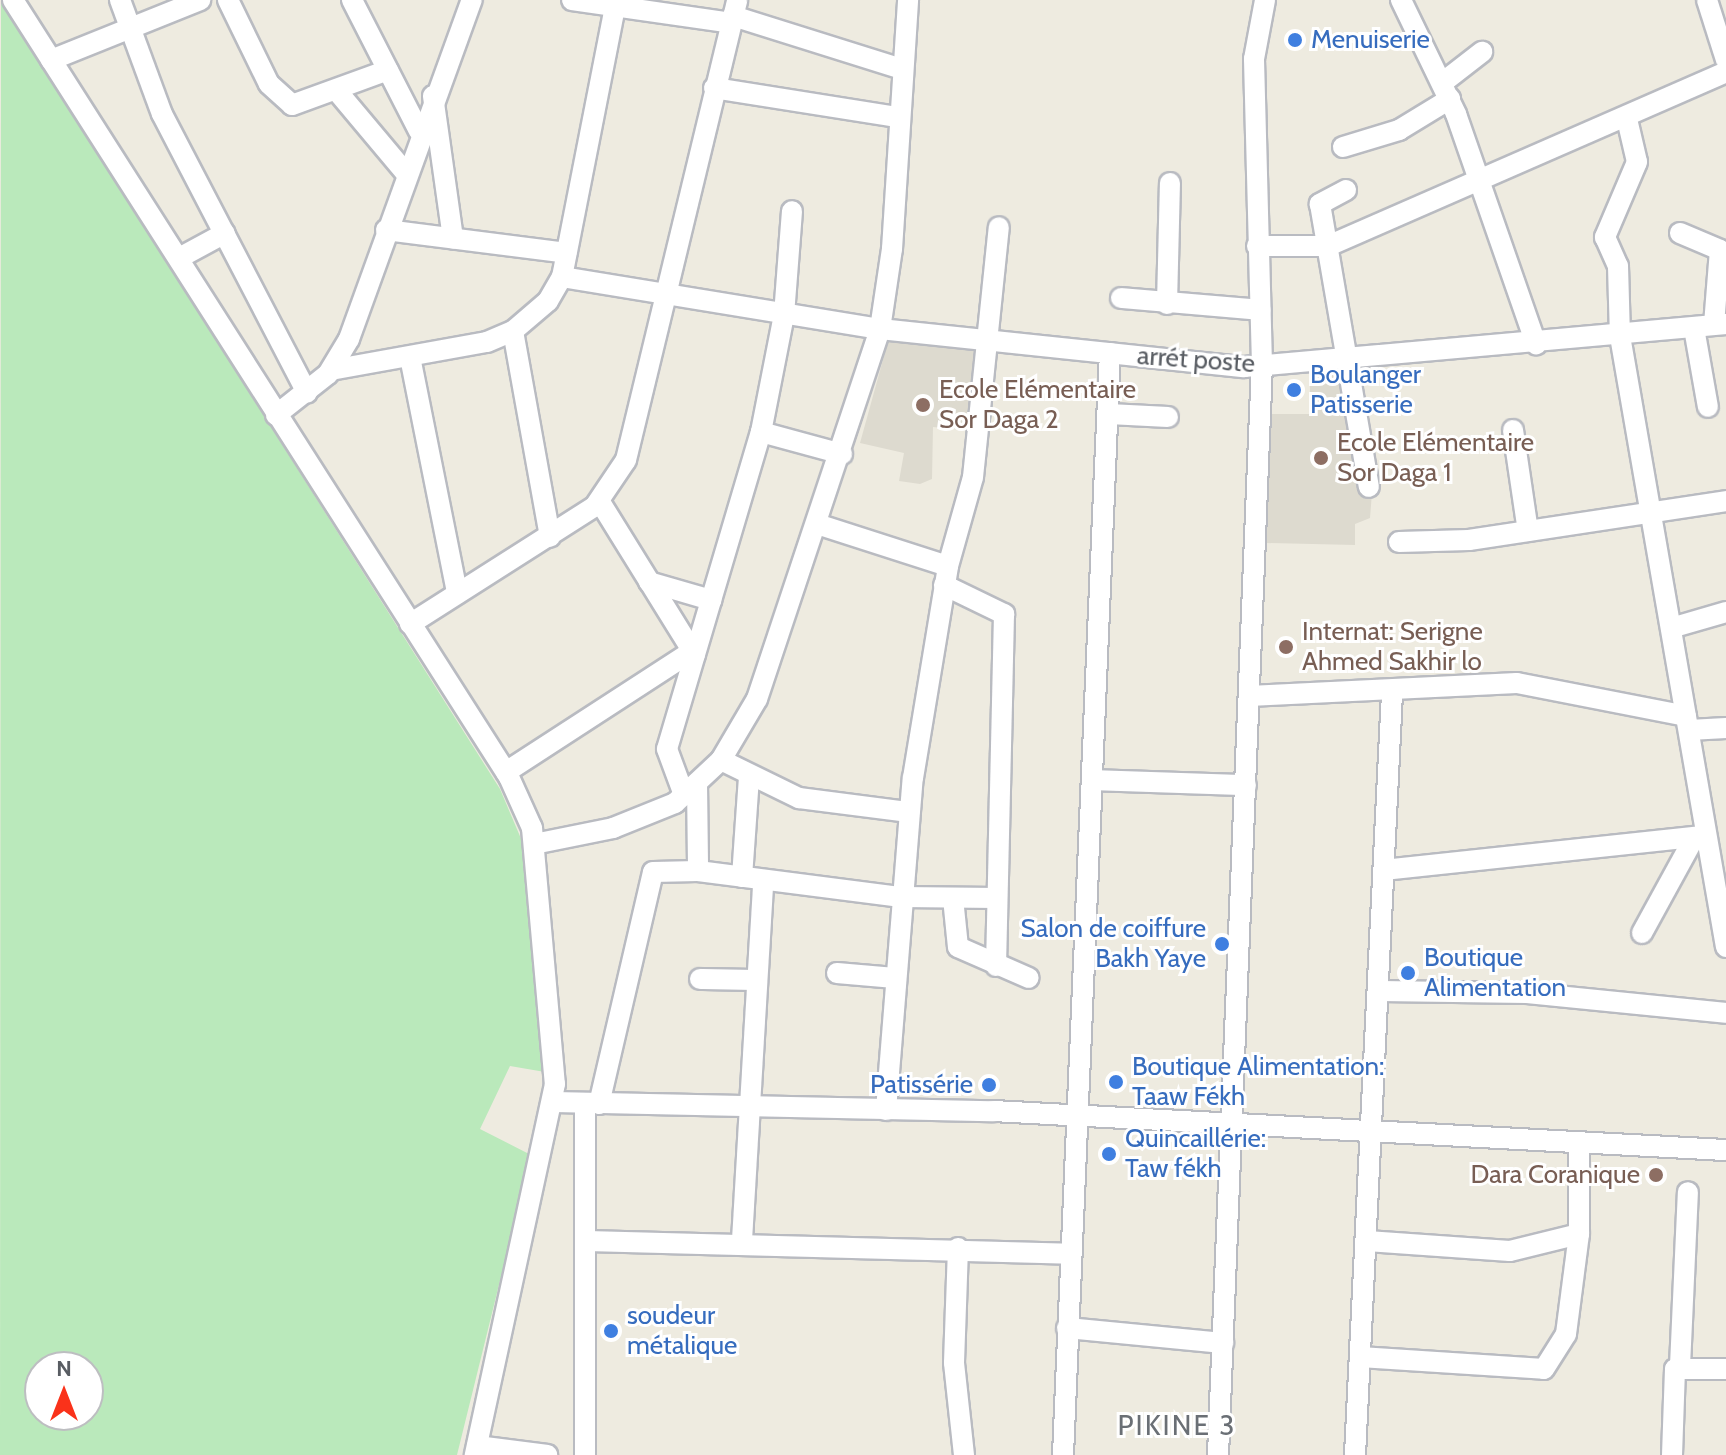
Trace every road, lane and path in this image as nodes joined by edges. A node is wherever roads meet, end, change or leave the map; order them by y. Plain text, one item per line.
1 (13, 0) edge
2 (120, 0) edge
3 (200, 0) edge
4 (228, 0) edge
5 (572, 0) edge
6 (908, 0) edge
7 (1265, 0) edge
8 (1401, 0) edge
9 (1707, 0) edge
10 (359, 2) edge
11 (470, 2) edge
12 (615, 6) junction
13 (734, 13) edge
14 (128, 30) junction
15 (1482, 52) dead end
16 (51, 60) junction
17 (1725, 60) edge
18 (902, 69) junction
19 (388, 70) junction
20 (714, 88) junction
21 (337, 91) junction
22 (1446, 91) junction
23 (433, 96) junction
24 (898, 117) junction
25 (1627, 119) junction
26 (419, 131) junction
27 (1343, 147) dead end
28 (405, 172) junction
29 (1170, 183) dead end
30 (1483, 183) junction
31 (1346, 190) dead end
32 (792, 211) dead end
33 (999, 227) dead end
34 (386, 230) junction
35 (225, 233) junction
36 (1680, 233) dead end
37 (453, 239) junction
38 (1257, 246) junction
39 (1328, 246) junction
40 (567, 253) junction
41 (179, 258) junction
42 (562, 277) junction
43 (1121, 298) dead end
44 (667, 299) junction
45 (1167, 304) junction
46 (1260, 310) junction
47 (784, 315) junction
48 (1711, 326) edge
49 (880, 329) junction
50 (513, 331) junction
51 (1620, 336) junction
52 (989, 341) junction
53 (1536, 344) junction
54 (1110, 353) junction
55 (410, 357) junction
56 (1346, 358) junction
57 (1262, 365) junction
58 (331, 370) junction
59 (307, 392) junction
60 (1708, 407) dead end
61 (1109, 414) junction
62 (276, 415) junction
63 (1168, 417) dead end
64 (1513, 430) dead end
65 (761, 432) junction
66 (842, 454) junction
67 (1369, 487) dead end
68 (1726, 501) edge
69 (600, 502) junction
70 (1649, 511) junction
71 (820, 525) junction
72 (1528, 531) junction
73 (550, 537) junction
74 (1399, 542) dead end
75 (946, 575) junction
76 (649, 582) junction
77 (457, 593) junction
78 (711, 600) junction
79 (1726, 612) edge
80 (410, 624) junction
81 (1671, 628) junction
82 (693, 653) junction
83 (1392, 693) junction
84 (1249, 696) junction
85 (1687, 723) junction
86 (1726, 728) edge
87 (721, 760) junction
88 (506, 772) junction
89 (749, 778) junction
90 (1093, 780) junction
91 (1246, 785) junction
92 (690, 789) junction
93 (909, 812) junction
94 (1699, 837) junction
95 (534, 844) junction
96 (1384, 870) junction
97 (698, 871) junction
98 (742, 877) junction
99 (763, 884) junction
100 (901, 897) junction
101 (953, 898) junction
102 (997, 898) junction
103 (1642, 933) dead end
104 (1726, 947) edge
105 (996, 966) junction
106 (837, 973) dead end
107 (895, 978) junction
108 (1029, 978) dead end
109 (700, 979) dead end
110 (757, 980) junction
111 (1380, 991) junction
112 (1726, 1013) edge
113 (552, 1102) junction
114 (592, 1104) junction
115 (747, 1109) junction
116 (886, 1110) junction
117 (1078, 1115) junction
118 (1230, 1121) junction
119 (1373, 1133) junction
120 (1579, 1142) junction
121 (1726, 1150) edge
122 (1688, 1192) dead end
123 (1579, 1234) junction
124 (742, 1240) junction
125 (587, 1241) junction
126 (1367, 1241) junction
127 (958, 1248) junction
128 (1070, 1254) junction
129 (1067, 1328) junction
130 (1223, 1343) junction
131 (1360, 1357) junction
132 (1680, 1366) junction
133 (1726, 1369) edge
134 (476, 1450) edge
135 (547, 1455) edge
136 (585, 1455) edge
137 (964, 1455) edge
138 (1063, 1455) edge
139 (1218, 1455) edge
140 (1355, 1455) edge
141 (1672, 1455) edge

1 - 16 street
2 - 14 street
3 - 14 street
4 - 21 street
5 - 12 street
6 - 18 street
7 - 38 street
8 - 22 street
9 - 17 street
10 - 19 street
11 - 23 street
12 - 13 street
12 - 40 street
13 - 18 street
13 - 20 street
14 - 16 street
14 - 35 street
15 - 22 street
16 - 41 street
17 - 25 street
18 - 24 street
19 - 21 street
19 - 26 street
20 - 24 street
20 - 44 street
21 - 28 street
22 - 27 street
22 - 30 street
23 - 26 street
23 - 37 street
24 - 49 street
25 - 30 street
25 - 51 street
26 - 28 street
28 - 34 street
29 - 45 street
30 - 39 street
30 - 53 street
31 - 39 street
32 - 47 street
33 - 52 street
34 - 37 street
34 - 58 street
35 - 41 street
35 - 59 street
36 - 48 street
37 - 40 street
38 - 39 street
38 - 46 street
39 - 56 street
40 - 42 street
41 - 62 street
42 - 44 street, arrét poste
42 - 50 street
43 - 45 street
44 - 47 street, arrét poste
44 - 69 street
45 - 46 street
46 - 57 street
47 - 49 street, arrét poste
47 - 65 street
48 - 51 street, arrét poste
48 - 60 street
49 - 52 street, arrét poste
49 - 66 street
50 - 55 street
50 - 73 street
51 - 53 street, arrét poste
51 - 70 street
52 - 54 street, arrét poste
52 - 75 street
53 - 56 street, arrét poste
54 - 57 street, arrét poste
54 - 61 street
55 - 58 street
55 - 77 street
56 - 57 street, arrét poste
56 - 67 street
57 - 84 street
58 - 59 street
59 - 62 street
61 - 63 street
61 - 90 street
62 - 80 street
64 - 72 street
65 - 66 street
65 - 78 street
66 - 71 street
68 - 70 street
69 - 73 street
69 - 76 street
70 - 72 street
70 - 81 street
71 - 75 street
71 - 87 street
72 - 74 street
73 - 77 street
75 - 93 street
75 - 102 street
76 - 78 street
76 - 82 street
77 - 80 street
78 - 82 street
79 - 81 street
80 - 88 street
81 - 85 street
82 - 88 street
82 - 92 street
83 - 84 street
83 - 85 street
83 - 96 street
84 - 91 street
85 - 86 street
85 - 94 street
87 - 89 street
87 - 92 street
88 - 95 street
89 - 93 street
89 - 98 street
90 - 91 street
90 - 117 street
91 - 118 street
92 - 95 street
92 - 97 street
93 - 100 street
94 - 96 street
94 - 103 street
94 - 104 street
95 - 113 street
96 - 111 street
97 - 98 street
97 - 114 street
98 - 99 street
99 - 100 street
99 - 110 street
100 - 101 street
100 - 107 street
101 - 102 street
101 - 105 street
102 - 105 street
105 - 108 street
106 - 107 street
107 - 116 street
109 - 110 street
110 - 115 street
111 - 112 street
111 - 119 street
113 - 114 street
113 - 134 street
114 - 115 street
114 - 125 street
115 - 116 street
115 - 124 street
116 - 117 street
117 - 118 street
117 - 128 street
118 - 119 street
118 - 130 street
119 - 120 street
119 - 126 street
120 - 121 street
120 - 123 street
122 - 132 street
123 - 126 street
123 - 131 street
124 - 125 street
124 - 127 street
125 - 136 street
126 - 131 street
127 - 128 street
127 - 137 street
128 - 129 street
129 - 130 street
129 - 138 street
130 - 139 street
131 - 140 street
132 - 133 street
132 - 141 street
134 - 135 street

